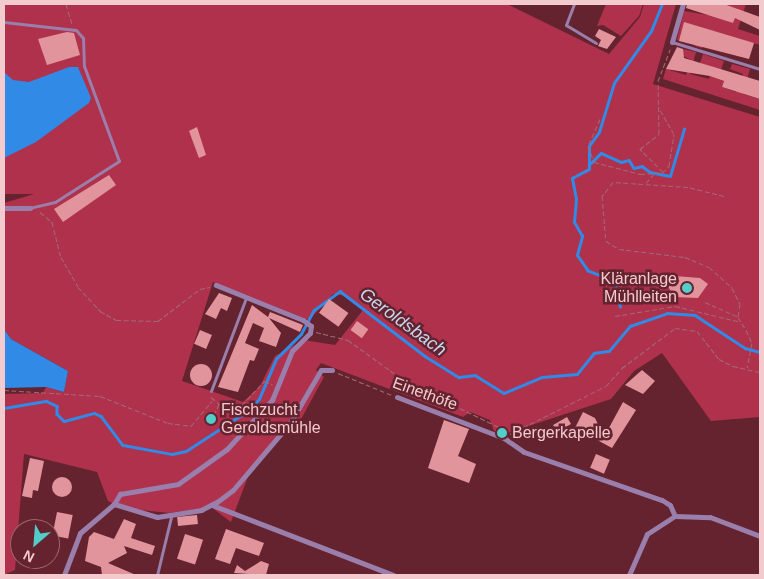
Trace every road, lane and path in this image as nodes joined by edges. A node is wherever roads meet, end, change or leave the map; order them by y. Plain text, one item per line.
1 (66, 4) edge
2 (574, 4) edge
3 (683, 4) edge
4 (4, 22) edge
5 (76, 30) junction
6 (672, 42) junction
7 (596, 43) dead end
8 (760, 69) edge
9 (660, 110) junction
10 (600, 119) dead end
11 (663, 173) junction
12 (652, 174) junction
13 (646, 183) junction
14 (724, 196) dead end
15 (4, 208) edge
16 (30, 208) junction
17 (216, 285) joint
18 (246, 298) junction
19 (705, 302) dead end
20 (615, 316) dead end
21 (738, 317) junction
22 (740, 322) junction
23 (311, 328) junction
24 (747, 369) junction
25 (332, 370) joint
26 (760, 372) edge
27 (268, 383) dead end
28 (4, 390) edge
29 (211, 391) joint
30 (397, 398) joint
31 (212, 400) junction
32 (219, 404) junction
33 (215, 413) dead end
34 (504, 438) junction
35 (114, 504) junction
36 (212, 505) junction
37 (675, 516) junction
38 (170, 517) junction
39 (760, 536) edge
40 (64, 575) edge
41 (157, 575) edge
42 (393, 575) edge
43 (629, 575) edge

1 - 5 path
2 - 7 lane
3 - 6 street
4 - 5 lane
5 - 16 lane
6 - 8 lane
6 - 9 path
9 - 11 path
9 - 11 path
10 - 12 path
11 - 12 path
12 - 13 path
13 - 14 path
13 - 21 path
15 - 16 street
16 - 17 path
17 - 18 street
18 - 23 street
18 - 29 lane
19 - 21 path
20 - 22 path
21 - 22 path
22 - 24 path
23 - 34 path
23 - 35 street
24 - 26 path
24 - 34 path
25 - 30 path, Einethöfe
25 - 36 street
27 - 32 path
28 - 31 path
29 - 31 path
30 - 34 street, Einethöfe
31 - 32 path
32 - 33 path
34 - 37 street, Einethöfe
35 - 38 street
35 - 40 street
36 - 38 street
36 - 42 street
37 - 39 street
37 - 43 street
38 - 41 lane

